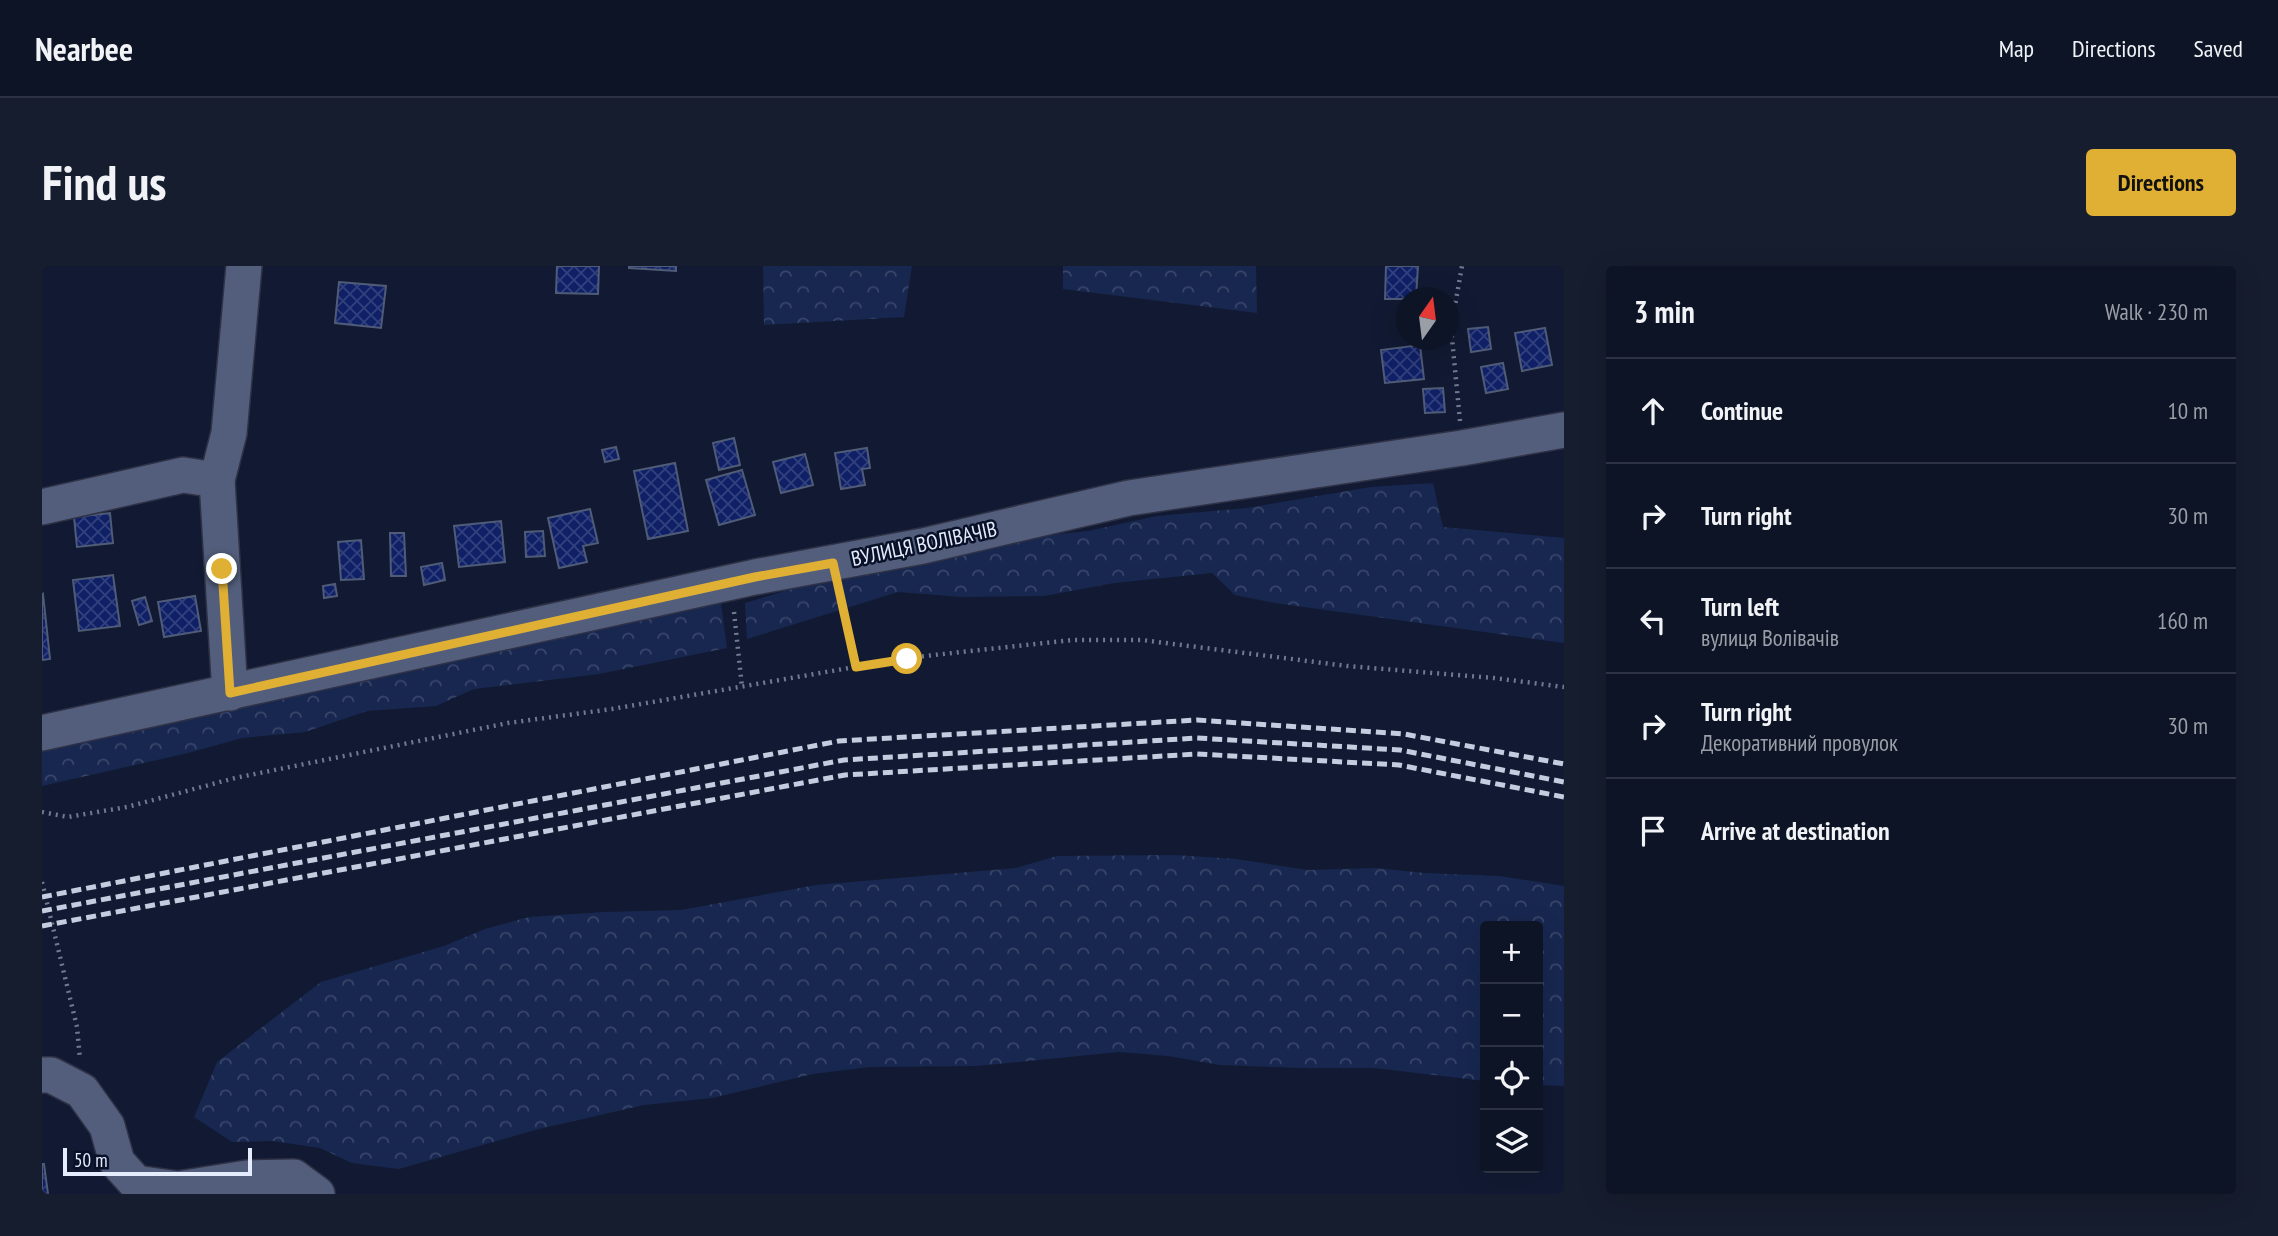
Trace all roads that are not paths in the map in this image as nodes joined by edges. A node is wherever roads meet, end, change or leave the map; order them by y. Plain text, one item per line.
1 (244, 266) edge
2 (1564, 430) edge
3 (217, 480) junction
4 (42, 507) edge
5 (230, 693) junction
6 (42, 733) edge
7 (42, 1075) edge
8 (160, 1190) edge
9 (317, 1194) edge

1 - 3 street
2 - 5 street, ВУЛИЦЯ ВОЛІВАЧІВ
3 - 4 street
3 - 5 street
5 - 6 street, ВУЛИЦЯ ВОЛІВАЧІВ
7 - 8 street
8 - 9 street

